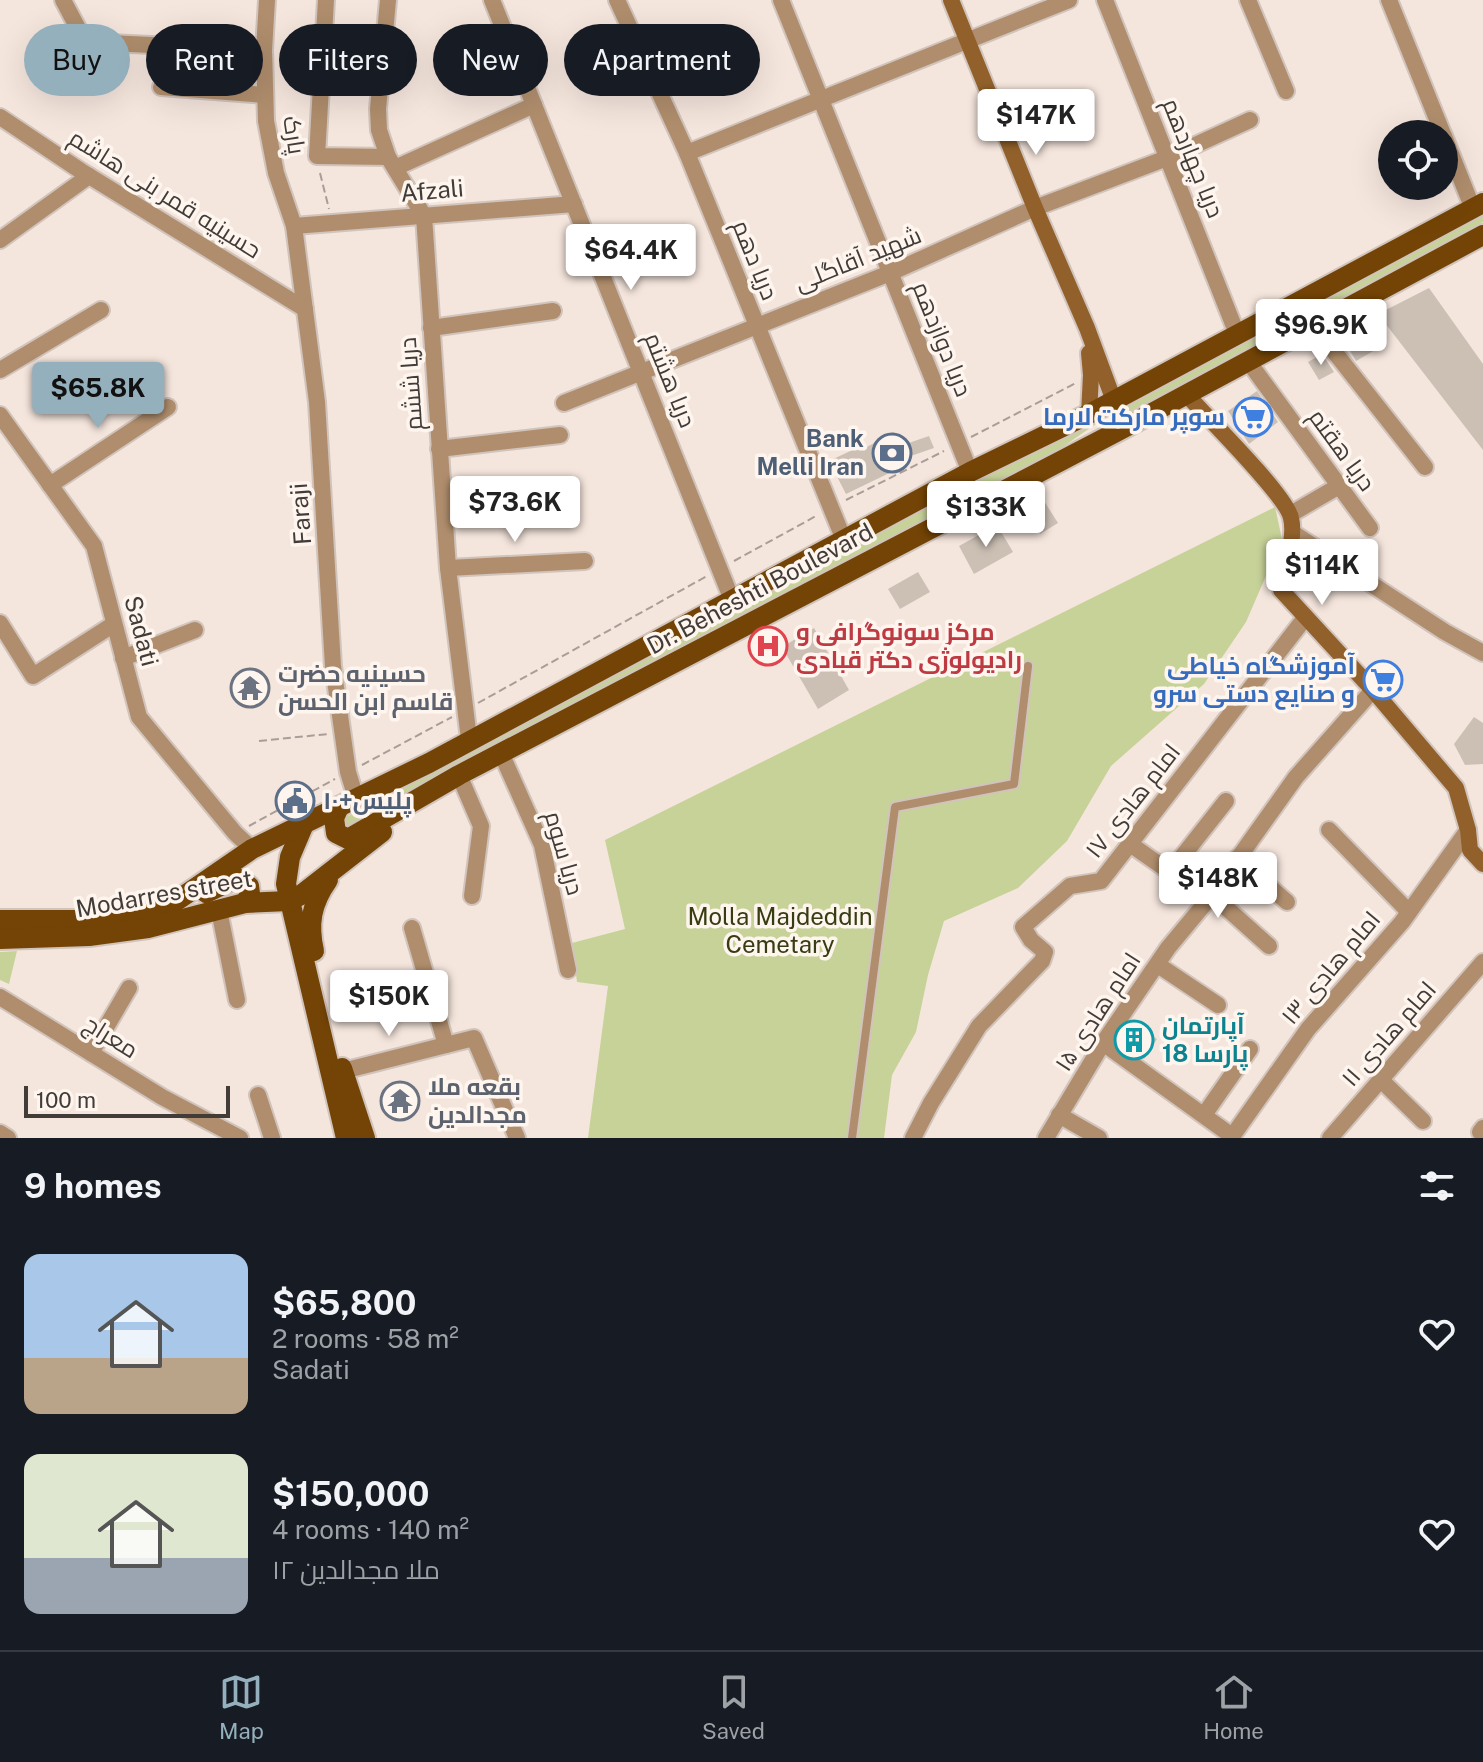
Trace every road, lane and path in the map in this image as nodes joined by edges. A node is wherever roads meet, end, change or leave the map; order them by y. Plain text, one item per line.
1 (63, 0) edge
2 (267, 0) edge
3 (326, 0) edge
4 (388, 0) edge
5 (492, 0) edge
6 (617, 0) edge
7 (781, 0) edge
8 (951, 0) edge
9 (1069, 0) edge
10 (1105, 0) edge
11 (1248, 0) edge
12 (1389, 0) edge
13 (967, 41) junction
14 (264, 50) junction
15 (1286, 91) dead end
16 (265, 95) joint
17 (821, 100) junction
18 (534, 105) junction
19 (1250, 120) dead end
20 (1438, 120) edge
21 (4, 125) edge
22 (687, 153) junction
23 (317, 156) junction
24 (1167, 158) junction
25 (391, 162) junction
26 (1458, 164) edge
27 (89, 176) junction
28 (574, 204) junction
29 (1478, 206) edge
30 (1035, 208) junction
31 (424, 216) junction
32 (332, 223) junction
33 (294, 226) junction
34 (1483, 236) edge
35 (0, 240) edge
36 (890, 273) junction
37 (305, 309) junction
38 (101, 310) dead end
39 (553, 311) dead end
40 (756, 326) junction
41 (1314, 326) junction
42 (431, 328) junction
43 (1087, 328) junction
44 (1237, 334) junction
45 (1248, 361) junction
46 (0, 370) edge
47 (641, 372) junction
48 (1091, 375) junction
49 (1186, 394) junction
50 (1113, 401) junction
51 (564, 403) dead end
52 (168, 407) dead end
53 (1089, 414) junction
54 (0, 415) edge
55 (1124, 428) junction
56 (560, 435) dead end
57 (958, 444) junction
58 (439, 449) junction
59 (1425, 467) dead end
60 (970, 472) junction
61 (50, 485) junction
62 (1339, 486) junction
63 (831, 508) junction
64 (1291, 514) junction
65 (1370, 528) dead end
66 (1293, 533) junction
67 (844, 540) junction
68 (585, 561) dead end
69 (448, 568) junction
70 (720, 569) junction
71 (732, 600) junction
72 (1305, 618) junction
73 (0, 623) edge
74 (114, 624) junction
75 (195, 630) dead end
76 (1483, 653) edge
77 (123, 658) junction
78 (1028, 666) dead end
79 (1373, 690) junction
80 (465, 710) junction
81 (341, 732) junction
82 (469, 739) junction
83 (259, 741) dead end
84 (501, 753) junction
85 (348, 772) junction
86 (459, 775) junction
87 (1226, 801) dead end
88 (347, 803) junction
89 (304, 824) junction
90 (1329, 830) dead end
91 (1476, 832) edge
92 (235, 833) junction
93 (1130, 844) junction
94 (252, 849) junction
95 (1237, 858) junction
96 (339, 864) junction
97 (1483, 864) edge
98 (1212, 895) junction
99 (472, 896) dead end
100 (289, 901) junction
101 (1287, 902) dead end
102 (245, 903) junction
103 (169, 906) junction
104 (219, 910) junction
105 (1409, 912) junction
106 (0, 920) edge
107 (412, 928) dead end
108 (0, 939) edge
109 (1269, 946) dead end
110 (1483, 962) edge
111 (1158, 965) junction
112 (568, 970) dead end
113 (129, 988) dead end
114 (0, 997) edge
115 (237, 1000) dead end
116 (1218, 1005) dead end
117 (1103, 1043) junction
118 (446, 1045) junction
119 (1250, 1049) dead end
120 (91, 1053) junction
121 (343, 1071) junction
122 (1381, 1080) junction
123 (258, 1095) dead end
124 (1059, 1115) junction
125 (1204, 1115) junction
126 (1423, 1121) dead end
127 (1483, 1128) edge
128 (0, 1133) edge
129 (1483, 1134) edge
130 (360, 1137) edge
131 (1232, 1137) edge
132 (8, 1138) edge
133 (240, 1138) edge
134 (272, 1138) edge
135 (517, 1138) edge
136 (852, 1138) edge
137 (913, 1138) edge
138 (1046, 1138) edge
139 (1099, 1138) edge
140 (1330, 1138) edge

1 - 14 street
2 - 14 street, پارک
3 - 23 street
4 - 25 street
5 - 18 street, دریا هشتم
6 - 22 street, دریا دهم
7 - 17 street, دریا دوازدهم
8 - 13 main road
9 - 13 street
10 - 24 street, دریا چهاردهم
11 - 15 street
12 - 20 street
13 - 17 street
13 - 30 main road
14 - 16 street, پارک
16 - 33 street, پارک
17 - 22 street
17 - 36 street, دریا دوازدهم
18 - 25 street
18 - 28 street, دریا هشتم
19 - 24 street, شهید آقاگلی
21 - 27 street, حسینیه قمر بنی هاشم
22 - 40 street, دریا دهم
23 - 25 street
23 - 32 path
24 - 30 street, شهید آقاگلی
24 - 44 street, دریا چهاردهم
25 - 31 street
26 - 29 street
27 - 35 street
27 - 37 street, حسینیه قمر بنی هاشم
28 - 31 street, Afzali
28 - 47 street, دریا هشتم
29 - 44 main road, Dr. Beheshti Boulevard
30 - 36 street, شهید آقاگلی
30 - 43 main road
31 - 32 street, Afzali
31 - 42 street, دریا ششم
32 - 33 street, Afzali
33 - 37 street, Faraji
34 - 41 main road, Dr. Beheshti Boulevard
36 - 40 street, شهید آقاگلی
36 - 57 street, دریا دوازدهم
37 - 81 street, Faraji
38 - 46 street
39 - 42 street
40 - 47 street, شهید آقاگلی
40 - 63 street, دریا دهم
41 - 45 main road, Dr. Beheshti Boulevard
41 - 59 street
42 - 58 street, دریا ششم
43 - 48 main road
43 - 50 main road
44 - 50 main road, Dr. Beheshti Boulevard
45 - 49 main road, Dr. Beheshti Boulevard
45 - 62 street, دریا هقتم
47 - 51 street, شهید آقاگلی
47 - 70 street, دریا هشتم
48 - 53 main road
48 - 57 path
49 - 55 main road, Dr. Beheshti Boulevard
49 - 64 main road
50 - 53 main road, Dr. Beheshti Boulevard
50 - 55 main road
52 - 61 street
53 - 60 main road, Dr. Beheshti Boulevard
54 - 61 street, Sadati
55 - 84 main road, Dr. Beheshti Boulevard
56 - 58 street
57 - 60 street, دریا دوازدهم
57 - 63 path
58 - 69 street, دریا ششم
60 - 67 main road, Dr. Beheshti Boulevard
61 - 74 street, Sadati
62 - 64 street
62 - 65 street, دریا هقتم
63 - 67 street, دریا دهم
63 - 70 path
64 - 66 main road
66 - 72 main road
66 - 76 street
67 - 71 main road, Dr. Beheshti Boulevard
68 - 69 street
69 - 80 street, دریا ششم
70 - 71 street, دریا هشتم
70 - 80 path
71 - 82 main road, Dr. Beheshti Boulevard
72 - 79 main road
72 - 93 street, امام هادی ۱۷
73 - 74 street
74 - 77 street, Sadati
75 - 77 street
77 - 92 street, Sadati
78 - 136 lane
79 - 91 main road
79 - 95 street, امام هادی ۱۵
80 - 82 street, دریا ششم
80 - 85 path
81 - 83 path
81 - 85 street, Faraji
82 - 88 main road, Dr. Beheshti Boulevard
84 - 86 main road, Dr. Beheshti Boulevard
84 - 112 street, دریا سوم
85 - 88 street, Faraji
85 - 92 path
86 - 88 main road
86 - 96 main road, Dr. Beheshti Boulevard
86 - 99 street
87 - 93 street
88 - 89 main road, Modarres street
89 - 94 main road, Modarres street
89 - 100 main road
90 - 105 street
91 - 97 main road
91 - 105 street, امام هادی ١٣
92 - 94 street, Sadati
93 - 137 street, امام هادی ۱۷
94 - 103 main road, Modarres street
95 - 98 street, امام هادی ۱۵
95 - 101 street
96 - 100 main road, Dr. Beheshti Boulevard
96 - 121 main road
98 - 109 street
98 - 111 street, امام هادی ۱۵
100 - 102 main road, Modarres street
100 - 130 main road
102 - 103 main road
102 - 104 main road, Modarres street
103 - 106 main road, Modarres street
104 - 108 main road, Modarres street
104 - 115 street
105 - 131 street, امام هادی ١٣
107 - 118 street
110 - 122 street, امام هادی ١۱
111 - 116 street
111 - 117 street, امام هادی ۱۵
113 - 120 street
114 - 120 street, معراج
117 - 124 street, امام هادی ۱۵
117 - 125 street
118 - 121 street
118 - 135 street
119 - 125 street
120 - 133 street, معراج
121 - 130 main road
122 - 126 street
122 - 140 street, امام هادی ١۱
123 - 134 street
124 - 138 street, امام هادی ۱۵
124 - 139 street
125 - 131 street
127 - 129 street
128 - 132 street

